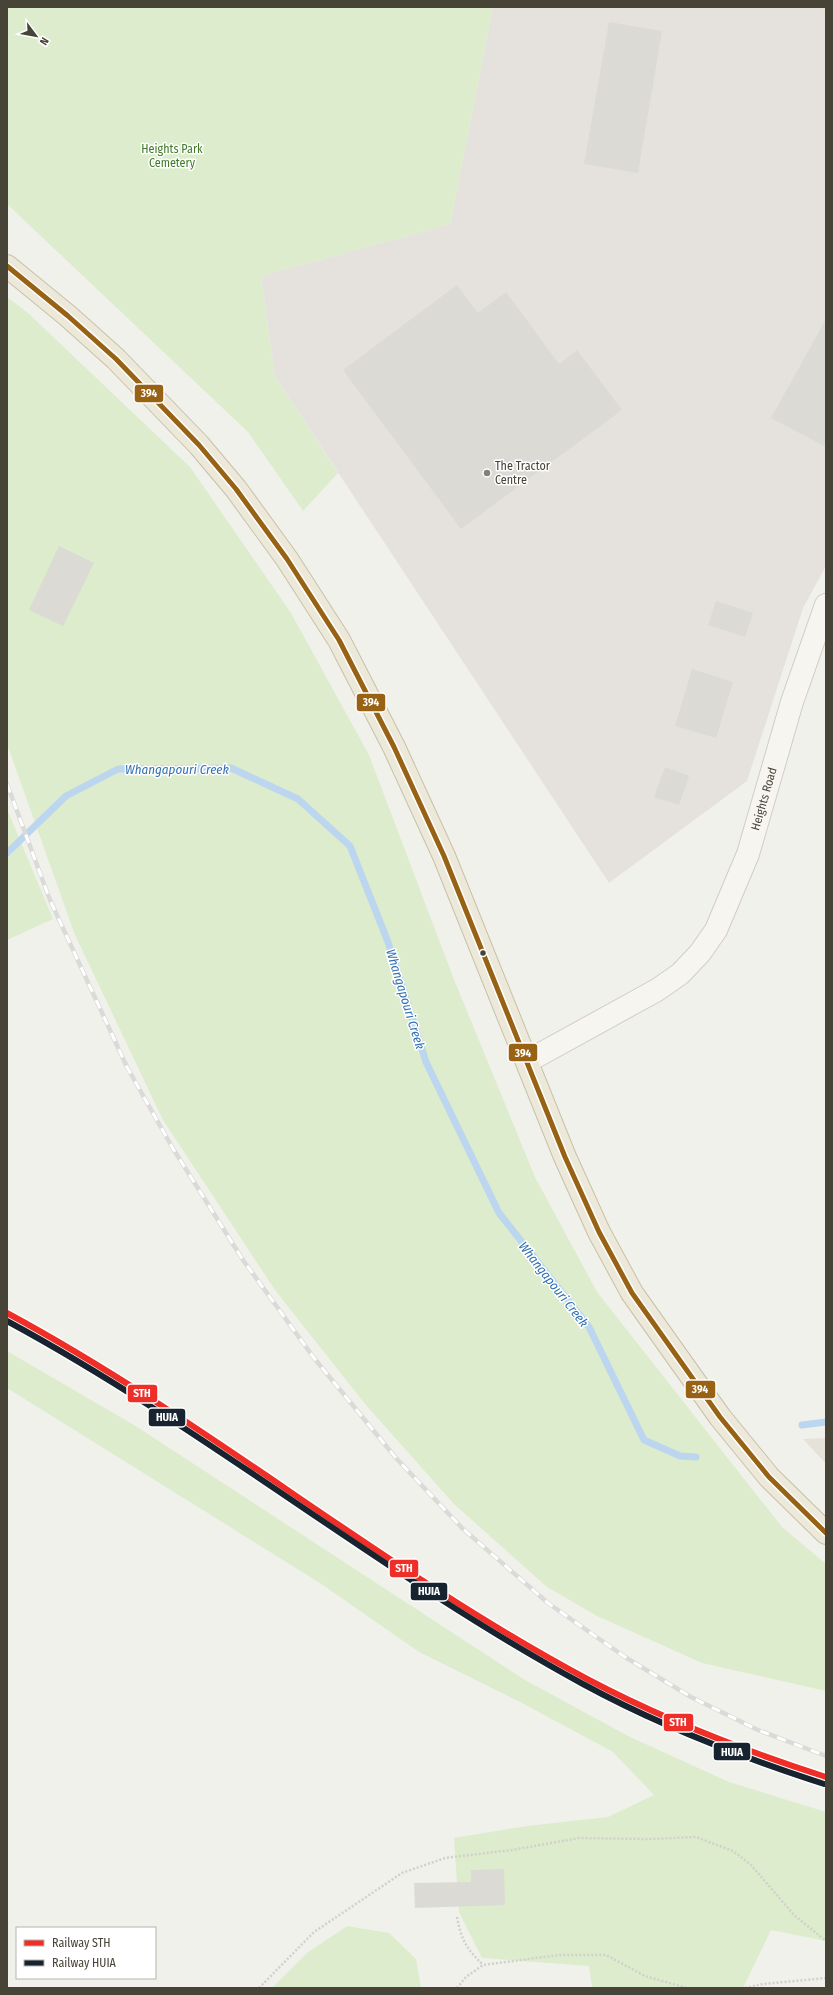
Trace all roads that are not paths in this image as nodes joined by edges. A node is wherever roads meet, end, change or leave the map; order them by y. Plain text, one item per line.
1 (7, 266) edge
2 (826, 605) edge
3 (528, 1061) junction
4 (826, 1533) edge

1 - 3 highway
2 - 3 street, Heights Road
3 - 4 highway

